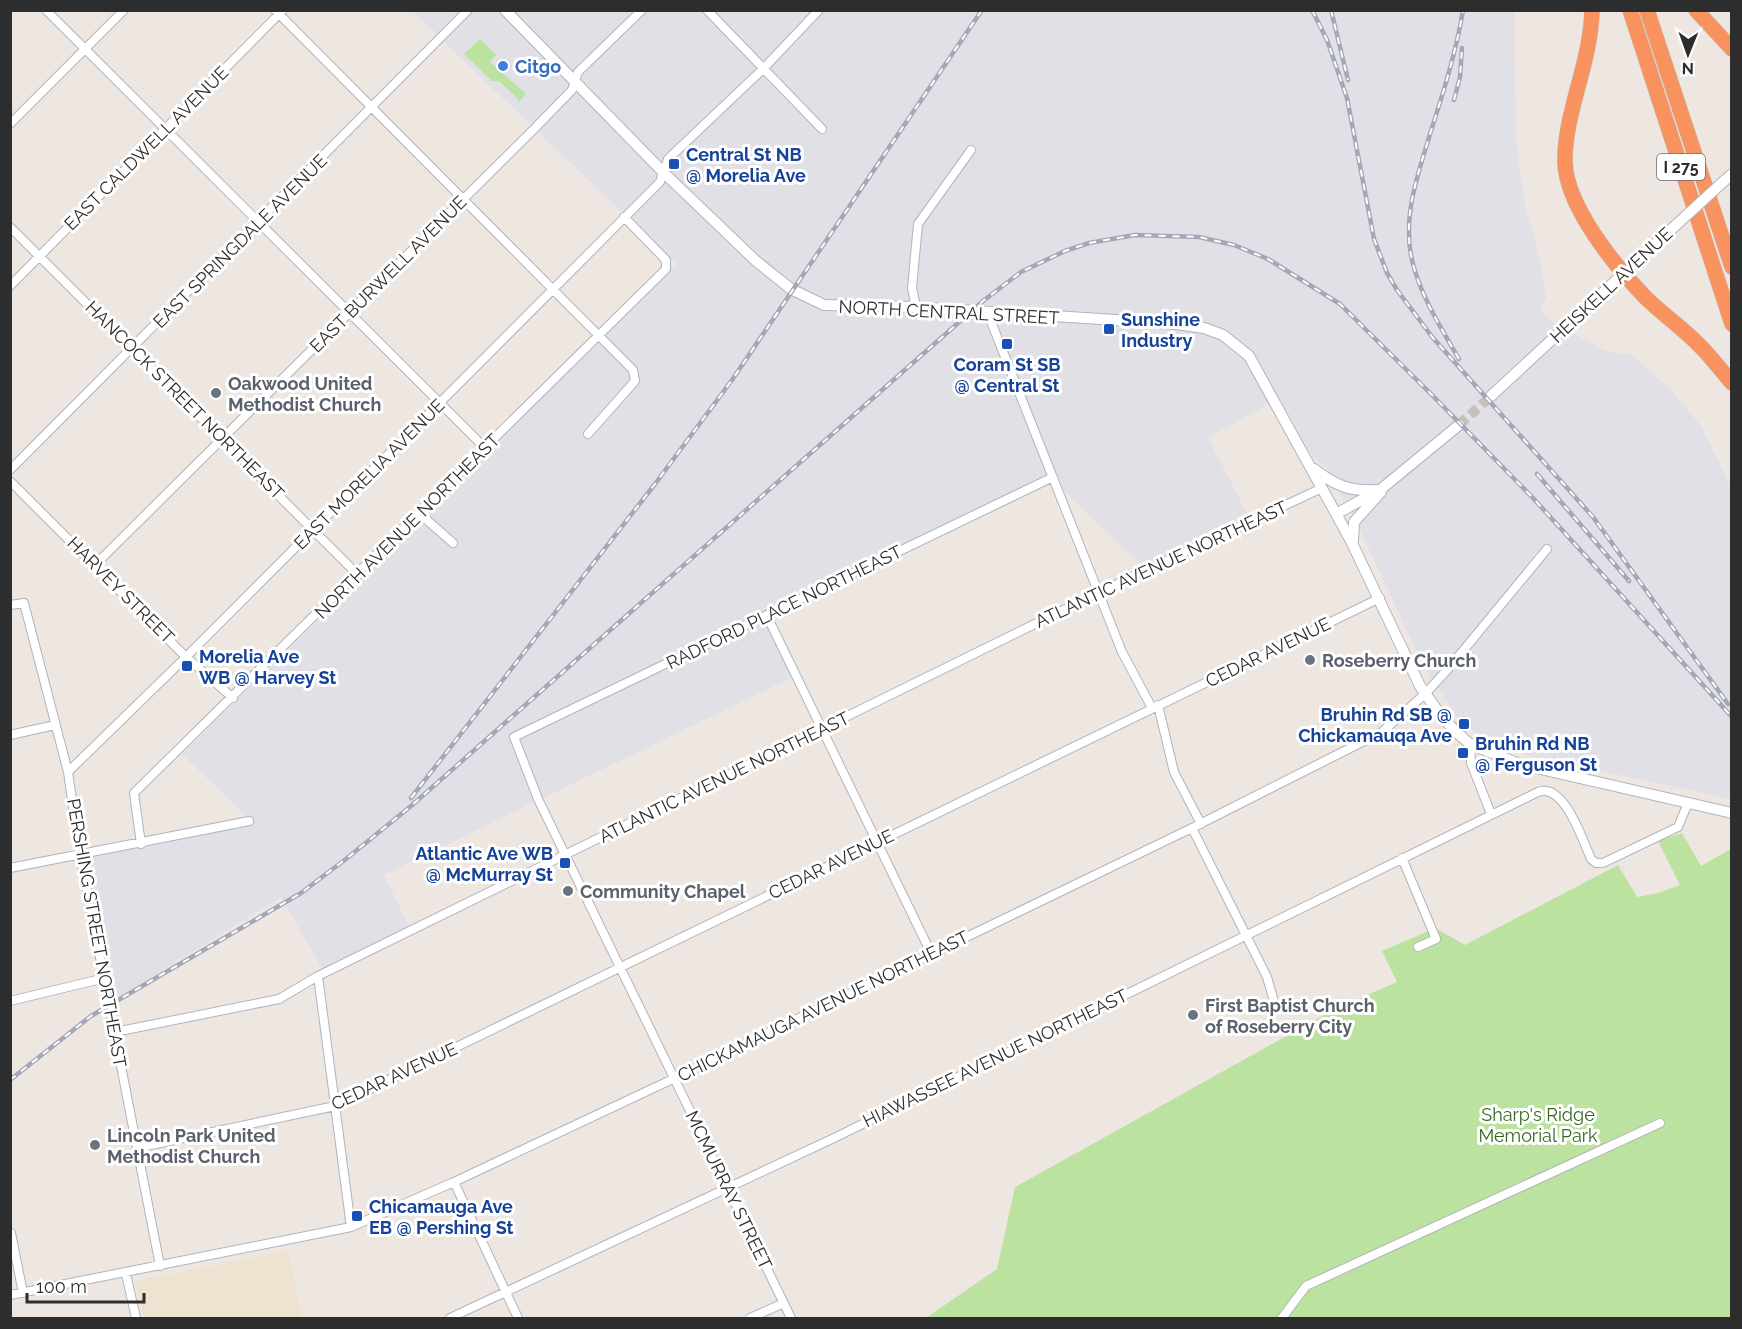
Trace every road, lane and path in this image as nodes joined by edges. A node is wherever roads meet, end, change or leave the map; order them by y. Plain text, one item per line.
1 (46, 10) edge
2 (124, 10) edge
3 (468, 10) edge
4 (506, 10) edge
5 (642, 10) edge
6 (707, 10) edge
7 (819, 10) edge
8 (1592, 10) edge
9 (1630, 10) edge
10 (1647, 10) edge
11 (1696, 10) edge
12 (279, 12) edge
13 (1731, 49) edge
14 (84, 50) junction
15 (762, 69) junction
16 (574, 81) junction
17 (371, 108) junction
18 (10, 124) edge
19 (822, 129) dead end
20 (164, 130) junction
21 (971, 150) dead end
22 (663, 172) junction
23 (1728, 178) edge
24 (464, 199) junction
25 (624, 217) junction
26 (257, 223) junction
27 (10, 227) edge
28 (40, 256) junction
29 (1731, 267) edge
30 (1625, 273) junction
31 (10, 286) edge
32 (553, 290) junction
33 (916, 307) junction
34 (348, 313) junction
35 (988, 314) junction
36 (1731, 324) edge
37 (600, 335) junction
38 (132, 350) junction
39 (1731, 383) edge
40 (1491, 396) tunnel mouth
41 (439, 404) junction
42 (1459, 424) tunnel mouth
43 (588, 434) dead end
44 (222, 439) junction
45 (485, 448) junction
46 (1310, 467) junction
47 (10, 470) edge
48 (1053, 477) junction
49 (10, 481) edge
50 (1322, 488) junction
51 (1382, 488) junction
52 (419, 513) junction
53 (1336, 514) junction
54 (313, 530) junction
55 (453, 543) dead end
56 (1354, 548) junction
57 (1547, 549) dead end
58 (95, 565) junction
59 (358, 575) junction
60 (1100, 592) junction
61 (1380, 598) junction
62 (10, 605) edge
63 (768, 616) junction
64 (186, 657) junction
65 (1425, 694) junction
66 (233, 698) junction
67 (1155, 706) junction
68 (56, 725) junction
69 (823, 729) junction
70 (10, 735) edge
71 (513, 736) joint
72 (1470, 744) junction
73 (68, 772) junction
74 (1688, 803) junction
75 (1731, 813) edge
76 (1491, 814) junction
77 (249, 821) dead end
78 (1197, 826) junction
79 (877, 842) junction
80 (141, 844) junction
81 (566, 854) junction
82 (80, 855) junction
83 (1402, 858) junction
84 (10, 868) edge
85 (1245, 935) junction
86 (1418, 947) dead end
87 (932, 953) junction
88 (620, 967) junction
89 (318, 976) junction
90 (105, 978) junction
91 (1273, 998) dead end
92 (10, 1001) edge
93 (115, 1032) junction
94 (675, 1078) junction
95 (335, 1106) junction
96 (1660, 1123) dead end
97 (137, 1148) junction
98 (453, 1182) junction
99 (726, 1189) junction
100 (351, 1227) junction
101 (10, 1233) edge
102 (160, 1266) junction
103 (126, 1274) junction
104 (23, 1293) junction
105 (506, 1293) junction
106 (10, 1295) edge
107 (784, 1303) junction
108 (136, 1318) edge
109 (450, 1318) edge
110 (518, 1318) edge
111 (750, 1318) edge
112 (792, 1318) edge
113 (1282, 1318) edge

1 - 14 street
2 - 14 street
3 - 17 street, EAST SPRINGDALE AVENUE
4 - 16 main road, NORTH CENTRAL STREET
5 - 16 street, EAST BURWELL AVENUE
6 - 15 street
7 - 15 street, EAST MORELIA AVENUE
8 - 30 highway
9 - 36 highway, I 275
10 - 29 highway, I 275
11 - 13 highway
12 - 17 street
12 - 20 street, EAST CALDWELL AVENUE
14 - 18 street
14 - 20 street
15 - 19 street
15 - 22 street, EAST MORELIA AVENUE
16 - 22 main road, NORTH CENTRAL STREET
16 - 24 street, EAST BURWELL AVENUE
17 - 24 street
17 - 26 street, EAST SPRINGDALE AVENUE
20 - 26 street
20 - 28 street, EAST CALDWELL AVENUE
21 - 33 street
22 - 25 street, EAST MORELIA AVENUE
22 - 33 main road, NORTH CENTRAL STREET
23 - 30 main road, HEISKELL AVENUE, bridge
24 - 32 street
24 - 34 street, EAST BURWELL AVENUE
25 - 32 street, EAST MORELIA AVENUE
25 - 37 street, NORTH AVENUE NORTHEAST
26 - 34 street
26 - 38 street, EAST SPRINGDALE AVENUE
27 - 28 street, HANCOCK STREET NORTHEAST
28 - 31 street, EAST CALDWELL AVENUE
28 - 38 street, HANCOCK STREET NORTHEAST
30 - 39 highway
30 - 40 main road, HEISKELL AVENUE
32 - 37 street
32 - 41 street, EAST MORELIA AVENUE
33 - 35 main road, NORTH CENTRAL STREET
34 - 41 street
34 - 44 street, EAST BURWELL AVENUE
35 - 46 main road, NORTH CENTRAL STREET
35 - 48 street
37 - 43 street
37 - 45 street, NORTH AVENUE NORTHEAST
38 - 44 street, HANCOCK STREET NORTHEAST
38 - 47 street, EAST SPRINGDALE AVENUE
41 - 45 street
41 - 54 street, EAST MORELIA AVENUE
42 - 51 main road
44 - 54 street, HANCOCK STREET NORTHEAST
44 - 58 street, EAST BURWELL AVENUE
45 - 52 street, NORTH AVENUE NORTHEAST
46 - 50 main road, NORTH CENTRAL STREET
46 - 51 main road
48 - 60 street
48 - 63 street, RADFORD PLACE NORTHEAST
49 - 58 street, HARVEY STREET
50 - 53 main road, NORTH CENTRAL STREET
50 - 60 street, ATLANTIC AVENUE NORTHEAST
51 - 53 main road
51 - 56 main road
52 - 55 street
52 - 59 street, NORTH AVENUE NORTHEAST
53 - 56 main road, NORTH CENTRAL STREET
54 - 59 street, HANCOCK STREET NORTHEAST
54 - 64 street, EAST MORELIA AVENUE
56 - 61 main road, NORTH CENTRAL STREET
57 - 65 street, CHICKAMAUGA AVENUE NORTHEAST
58 - 64 street, HARVEY STREET
59 - 66 street, NORTH AVENUE NORTHEAST
60 - 67 street
60 - 69 street, ATLANTIC AVENUE NORTHEAST
61 - 65 main road, NORTH CENTRAL STREET
61 - 67 street, CEDAR AVENUE
62 - 68 street, PERSHING STREET NORTHEAST
63 - 69 street
63 - 71 street, RADFORD PLACE NORTHEAST
64 - 66 street, HARVEY STREET
64 - 73 street, EAST MORELIA AVENUE
65 - 72 main road, NORTH CENTRAL STREET
65 - 78 street, CHICKAMAUGA AVENUE NORTHEAST
66 - 80 street, NORTH AVENUE NORTHEAST
67 - 78 street
67 - 79 street, CEDAR AVENUE
68 - 70 street
68 - 73 street, PERSHING STREET NORTHEAST
69 - 79 street
69 - 81 street, ATLANTIC AVENUE NORTHEAST
71 - 81 street, MCMURRAY STREET
72 - 74 main road
72 - 76 street
73 - 82 street, PERSHING STREET NORTHEAST
74 - 75 main road
74 - 76 street, HIAWASSEE AVENUE NORTHEAST
76 - 83 street, HIAWASSEE AVENUE NORTHEAST
77 - 80 street
78 - 85 street
78 - 87 street, CHICKAMAUGA AVENUE NORTHEAST
79 - 87 street
79 - 88 street, CEDAR AVENUE
80 - 82 street
81 - 88 street, MCMURRAY STREET
81 - 89 street, ATLANTIC AVENUE NORTHEAST
82 - 84 street
82 - 90 street, PERSHING STREET NORTHEAST
83 - 85 street, HIAWASSEE AVENUE NORTHEAST
83 - 86 street
85 - 91 street
85 - 99 street, HIAWASSEE AVENUE NORTHEAST
87 - 94 street, CHICKAMAUGA AVENUE NORTHEAST
88 - 94 street, MCMURRAY STREET
88 - 95 street, CEDAR AVENUE
89 - 93 street, ATLANTIC AVENUE NORTHEAST
89 - 95 street
90 - 92 street
90 - 93 street, PERSHING STREET NORTHEAST
93 - 97 street, PERSHING STREET NORTHEAST
94 - 98 street, CHICKAMAUGA AVENUE NORTHEAST
94 - 99 street, MCMURRAY STREET
95 - 97 street, CEDAR AVENUE
95 - 100 street
96 - 113 street
97 - 102 street, PERSHING STREET NORTHEAST
98 - 100 street, CHICKAMAUGA AVENUE NORTHEAST
98 - 105 street
99 - 105 street, HIAWASSEE AVENUE NORTHEAST
99 - 107 street, MCMURRAY STREET
100 - 102 street, CHICKAMAUGA AVENUE NORTHEAST
101 - 104 street
102 - 103 street, CHICKAMAUGA AVENUE NORTHEAST
103 - 104 street, CHICKAMAUGA AVENUE NORTHEAST
103 - 108 street
104 - 106 street, CHICKAMAUGA AVENUE NORTHEAST
105 - 109 street, HIAWASSEE AVENUE NORTHEAST
105 - 110 street
107 - 111 street
107 - 112 street, MCMURRAY STREET

